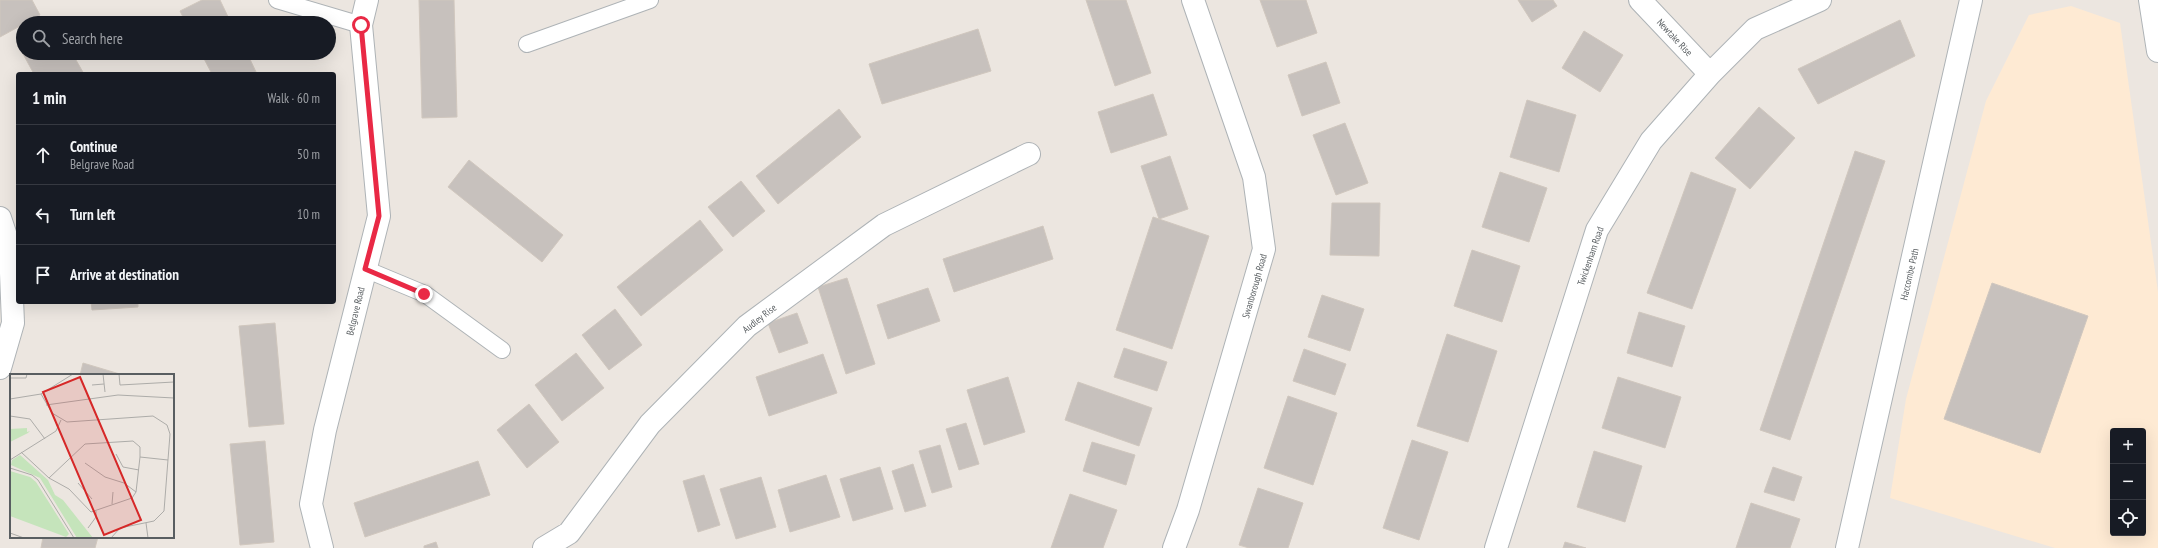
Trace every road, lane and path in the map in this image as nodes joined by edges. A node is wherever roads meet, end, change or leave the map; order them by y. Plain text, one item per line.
1 (277, 0) edge
2 (367, 0) edge
3 (650, 0) edge
4 (1193, 0) edge
5 (1640, 0) edge
6 (1820, 0) edge
7 (1971, 0) edge
8 (2150, 0) edge
9 (331, 16) edge
10 (336, 18) edge
11 (361, 25) junction
12 (527, 44) dead end
13 (2158, 51) edge
14 (1710, 74) junction
15 (1029, 154) dead end
16 (0, 218) edge
17 (365, 269) junction
18 (502, 350) dead end
19 (0, 368) edge
20 (322, 548) edge
21 (544, 548) edge
22 (1174, 548) edge
23 (1496, 548) edge
24 (1847, 548) edge

1 - 9 lane
2 - 11 street, Belgrave Road
3 - 12 lane
4 - 22 street, Swanborough Road
5 - 14 street, Newtake Rise
6 - 14 street, Twickenham Road
7 - 24 street, Haccombe Path
8 - 13 street
10 - 11 lane
11 - 17 street, Belgrave Road
14 - 23 street, Twickenham Road
15 - 21 street, Audley Rise
16 - 19 street
17 - 18 lane
17 - 20 street, Belgrave Road

